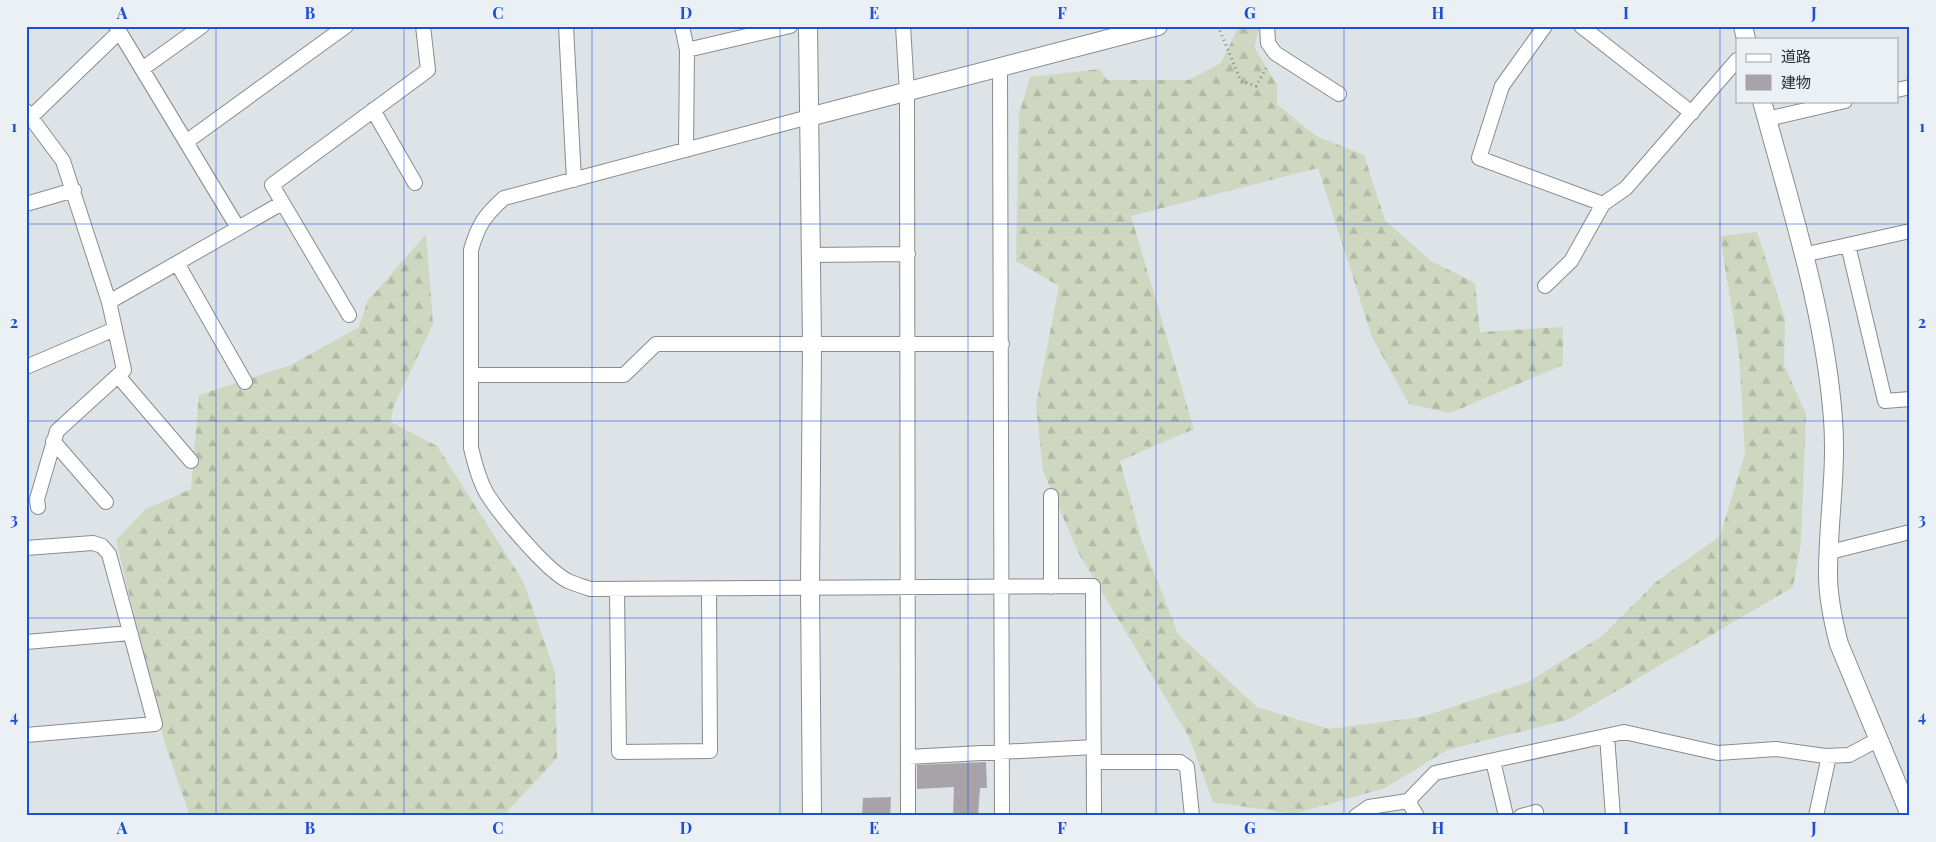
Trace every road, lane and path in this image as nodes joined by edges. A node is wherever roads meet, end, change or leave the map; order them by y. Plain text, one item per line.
1 (202, 26) edge
2 (346, 26) edge
3 (423, 26) edge
4 (566, 26) edge
5 (682, 26) edge
6 (790, 26) edge
7 (808, 26) edge
8 (904, 26) edge
9 (1158, 26) edge
10 (1218, 26) edge
11 (1267, 26) edge
12 (1544, 26) edge
13 (1581, 26) edge
14 (117, 29) edge
15 (686, 50) junction
16 (1275, 53) junction
17 (1736, 61) edge
18 (142, 69) junction
19 (1000, 69) junction
20 (908, 92) junction
21 (1339, 94) dead end
22 (1762, 102) edge
23 (1841, 102) edge
24 (374, 110) junction
25 (1692, 113) junction
26 (29, 114) edge
27 (809, 117) junction
28 (1767, 119) junction
29 (186, 142) junction
30 (686, 150) junction
31 (574, 180) junction
32 (415, 183) dead end
33 (74, 190) junction
34 (282, 203) junction
35 (26, 204) edge
36 (1603, 204) junction
37 (238, 228) junction
38 (1910, 231) edge
39 (1848, 245) junction
40 (908, 254) junction
41 (811, 255) junction
42 (1803, 255) junction
43 (177, 263) junction
44 (1545, 286) dead end
45 (109, 302) junction
46 (349, 315) dead end
47 (115, 329) junction
48 (812, 344) junction
49 (908, 344) junction
50 (1002, 344) junction
51 (27, 364) edge
52 (471, 375) junction
53 (119, 377) junction
54 (245, 382) dead end
55 (1910, 399) edge
56 (53, 441) junction
57 (191, 461) dead end
58 (1051, 496) dead end
59 (106, 502) dead end
60 (38, 507) dead end
61 (1910, 532) edge
62 (26, 548) edge
63 (1830, 552) junction
64 (1002, 587) junction
65 (1052, 587) junction
66 (810, 588) junction
67 (908, 588) junction
68 (708, 589) junction
69 (617, 590) junction
70 (130, 633) junction
71 (26, 642) edge
72 (26, 734) edge
73 (1607, 736) junction
74 (1879, 739) junction
75 (1094, 747) junction
76 (1001, 752) junction
77 (1829, 756) junction
78 (908, 757) junction
79 (1493, 761) junction
80 (1094, 762) junction
81 (1408, 801) junction
82 (1536, 812) dead end
83 (1910, 815) edge
84 (812, 816) edge
85 (908, 816) edge
86 (1002, 816) edge
87 (1094, 816) edge
88 (1192, 816) edge
89 (1356, 816) edge
90 (1417, 816) edge
91 (1506, 816) edge
92 (1521, 816) edge
93 (1613, 816) edge
94 (1816, 816) edge

1 - 18 street
2 - 29 street
3 - 24 street
4 - 31 street
5 - 15 street
6 - 15 street
7 - 27 street
8 - 20 street
9 - 19 street
10 - 16 path
11 - 16 street
12 - 36 street
13 - 25 street
14 - 18 street
14 - 26 street
15 - 30 street
16 - 21 street
17 - 25 street
18 - 29 street
19 - 20 street
19 - 50 street
20 - 27 street
20 - 40 street
22 - 28 street
23 - 28 street
24 - 32 street
24 - 34 street
25 - 36 street
26 - 33 street
27 - 30 street
27 - 41 street
28 - 42 street
29 - 37 street
30 - 31 street
31 - 52 street
33 - 35 street
33 - 45 street
34 - 37 street
34 - 46 street
36 - 44 street
37 - 43 street
38 - 39 street
39 - 42 street
39 - 55 street
40 - 41 street
40 - 49 street
41 - 48 street
42 - 63 street
43 - 45 street
43 - 54 street
45 - 47 street
47 - 51 street
47 - 53 street
48 - 49 street
48 - 52 street
48 - 66 street
49 - 50 street
49 - 67 street
50 - 64 street
52 - 69 street
53 - 56 street
53 - 57 street
56 - 59 street
56 - 60 street
58 - 65 street
61 - 63 street
62 - 70 street
63 - 74 street
64 - 65 street
64 - 67 street
64 - 76 street
65 - 75 street
66 - 67 street
66 - 68 street
66 - 84 street
67 - 78 street
68 - 69 street
68 - 69 street
70 - 71 street
70 - 72 street
73 - 77 street
73 - 79 street
73 - 93 street
74 - 77 street
74 - 83 street
75 - 76 street
75 - 80 street
76 - 78 street
76 - 86 street
77 - 94 street
78 - 85 street
79 - 81 street
79 - 91 street
80 - 87 street
80 - 88 street
81 - 89 street
81 - 90 street
82 - 92 street

